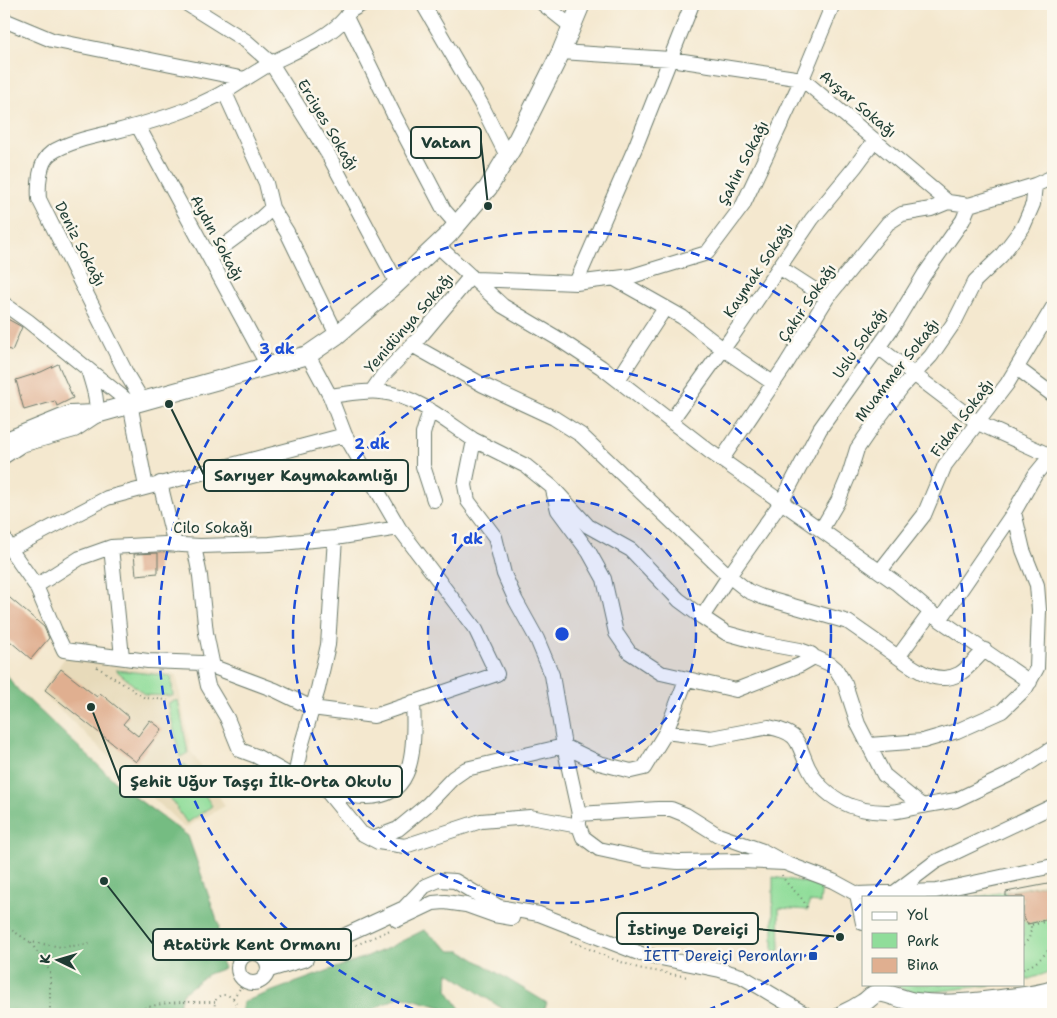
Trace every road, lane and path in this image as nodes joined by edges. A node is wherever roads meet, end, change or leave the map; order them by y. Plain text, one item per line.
1 (187, 4) edge
2 (423, 4) edge
3 (543, 4) edge
4 (581, 4) edge
5 (692, 4) edge
6 (833, 4) edge
7 (350, 9) edge
8 (4, 20) edge
9 (572, 27) junction
10 (561, 52) junction
11 (670, 58) junction
12 (270, 63) junction
13 (245, 79) junction
14 (802, 79) junction
15 (225, 94) junction
16 (138, 126) junction
17 (875, 140) junction
18 (507, 156) junction
19 (1053, 177) edge
20 (1035, 185) junction
21 (948, 202) junction
22 (969, 205) junction
23 (272, 208) junction
24 (457, 225) junction
25 (437, 245) junction
26 (209, 257) junction
27 (779, 267) junction
28 (473, 278) junction
29 (613, 278) junction
30 (397, 283) junction
31 (576, 283) junction
32 (827, 298) junction
33 (4, 304) edge
34 (1053, 307) edge
35 (665, 308) junction
36 (337, 334) junction
37 (412, 345) junction
38 (878, 347) junction
39 (724, 349) junction
40 (308, 355) junction
41 (268, 366) junction
42 (1017, 368) junction
43 (88, 369) junction
44 (914, 375) junction
45 (618, 380) junction
46 (773, 383) junction
47 (372, 391) junction
48 (1053, 395) edge
49 (330, 396) junction
50 (136, 401) junction
51 (430, 410) junction
52 (96, 414) junction
53 (671, 421) junction
54 (978, 423) junction
55 (345, 435) junction
56 (474, 440) junction
57 (4, 442) edge
58 (4, 454) edge
59 (1052, 455) edge
60 (722, 459) junction
61 (160, 483) junction
62 (552, 486) junction
63 (146, 487) junction
64 (434, 500) dead end
65 (782, 502) junction
66 (1014, 512) junction
67 (399, 528) junction
68 (821, 530) junction
69 (336, 538) junction
70 (7, 544) edge
71 (175, 544) junction
72 (194, 546) junction
73 (111, 547) junction
74 (880, 572) junction
75 (729, 576) junction
76 (36, 586) junction
77 (935, 616) junction
78 (702, 618) junction
79 (985, 650) junction
80 (95, 654) junction
81 (122, 657) junction
82 (814, 657) junction
83 (898, 657) junction
84 (208, 665) junction
85 (686, 680) junction
86 (1030, 682) junction
87 (168, 700) dead end
88 (414, 702) junction
89 (312, 708) junction
90 (666, 732) junction
91 (869, 744) junction
92 (564, 746) junction
93 (1053, 748) edge
94 (295, 778) junction
95 (326, 790) junction
96 (922, 806) junction
97 (1053, 806) edge
98 (579, 820) junction
99 (372, 839) junction
100 (784, 863) junction
101 (1053, 866) edge
102 (894, 893) junction
103 (857, 894) junction
104 (806, 909) dead end
105 (862, 918) edge
106 (1053, 920) edge
107 (1024, 922) edge
108 (4, 925) edge
109 (1031, 925) junction
110 (391, 929) dead end
111 (569, 940) dead end
112 (30, 942) junction
113 (1024, 943) edge
114 (91, 944) dead end
115 (1053, 944) edge
116 (354, 946) dead end
117 (250, 950) junction
118 (1024, 969) edge
119 (269, 975) junction
120 (694, 978) dead end
121 (243, 985) junction
122 (233, 998) junction
123 (875, 998) edge
124 (215, 1002) junction
125 (1047, 1003) edge
126 (50, 1014) edge
127 (131, 1014) edge
128 (219, 1014) edge
129 (231, 1014) edge
130 (795, 1014) edge
131 (805, 1014) edge
132 (843, 1014) edge
133 (895, 1014) edge
134 (983, 1014) edge

1 - 12 street, Erciyes Sokağı
2 - 18 street
3 - 9 street
4 - 9 main road
5 - 11 street
6 - 14 street, Şahin Sokağı
7 - 12 street
7 - 24 street
8 - 13 street
9 - 10 main road
10 - 11 street, Avşar Sokağı
10 - 18 main road
11 - 14 street, Avşar Sokağı
11 - 31 street
12 - 13 street, Deniz Sokağı
12 - 30 street, Erciyes Sokağı
13 - 15 street, Deniz Sokağı
14 - 17 street, Avşar Sokağı
14 - 29 street, Şahin Sokağı
15 - 16 street, Deniz Sokağı
15 - 23 street
16 - 26 street, Aydın Sokağı
16 - 50 street, Deniz Sokağı
17 - 21 street, Avşar Sokağı
17 - 27 street, Kaymak Sokağı
18 - 24 main road
19 - 20 street
20 - 22 street
20 - 44 street, Muammer Sokağı
21 - 22 street
21 - 32 street, Çakır Sokağı
22 - 38 street, Uslu Sokağı
23 - 26 street
23 - 36 street
24 - 25 main road
25 - 28 street
25 - 30 main road
26 - 41 street, Aydın Sokağı
27 - 32 street
27 - 39 street, Kaymak Sokağı
28 - 31 street, Şahin Sokağı
28 - 37 street, Yenidünya Sokağı
28 - 45 street
29 - 31 street, Şahin Sokağı
29 - 35 street
30 - 36 main road
32 - 46 street, Çakır Sokağı
33 - 43 street
34 - 42 street, Fidan Sokağı
35 - 39 street
35 - 45 street
36 - 40 main road
37 - 47 street, Yenidünya Sokağı
37 - 75 street
38 - 44 street
38 - 65 street, Uslu Sokağı
39 - 46 street
39 - 53 street, Kaymak Sokağı
40 - 41 main road
40 - 49 street
41 - 50 main road
42 - 48 street
42 - 54 street, Fidan Sokağı
43 - 50 street
43 - 52 street
44 - 54 street
44 - 68 street, Muammer Sokağı
45 - 53 street
46 - 60 street, Çakır Sokağı
47 - 49 street
47 - 51 street
49 - 55 street
50 - 52 main road
50 - 63 street
51 - 56 street
51 - 64 street
52 - 57 main road
52 - 58 main road
53 - 60 street
54 - 59 street
54 - 74 street, Fidan Sokağı
55 - 61 street
55 - 67 street
56 - 62 street
56 - 92 street
59 - 66 street
60 - 65 street
61 - 63 street
61 - 71 street
62 - 78 street
62 - 85 street
63 - 70 street
65 - 68 street
65 - 75 street, Uslu Sokağı
66 - 77 street
66 - 86 street
67 - 69 street, Cilo Sokağı
67 - 88 street
68 - 74 street
69 - 72 street, Cilo Sokağı
69 - 89 street
70 - 76 street
71 - 72 street, Cilo Sokağı
71 - 73 street, Cilo Sokağı
72 - 84 street
73 - 76 street, Cilo Sokağı
73 - 81 street
74 - 77 street
75 - 78 street, Uslu Sokağı
75 - 83 street
76 - 80 street
77 - 79 street
77 - 83 street
78 - 82 street
79 - 83 street
79 - 86 street
80 - 81 street
80 - 87 path
81 - 84 street
82 - 85 street
82 - 91 street
84 - 89 street
84 - 94 street
85 - 90 street
86 - 91 street
88 - 89 street
88 - 95 street
89 - 94 street
90 - 92 street
90 - 96 street
91 - 96 street
92 - 98 street
92 - 99 street
93 - 96 street
94 - 95 street
95 - 99 street
97 - 102 street
98 - 99 street
98 - 100 street
98 - 100 street
100 - 103 street
100 - 104 path
101 - 102 street
102 - 103 street
103 - 105 street
106 - 109 path
107 - 109 path
108 - 112 path
109 - 113 path
110 - 116 path
111 - 120 path
112 - 114 path
112 - 126 path
115 - 118 path
117 - 119 street
117 - 119 street
117 - 121 path
117 - 131 street
119 - 121 path
119 - 130 street
121 - 122 path
122 - 124 path
122 - 129 path
123 - 125 main road
123 - 132 main road
123 - 133 main road
124 - 127 path
124 - 128 path
125 - 134 main road

